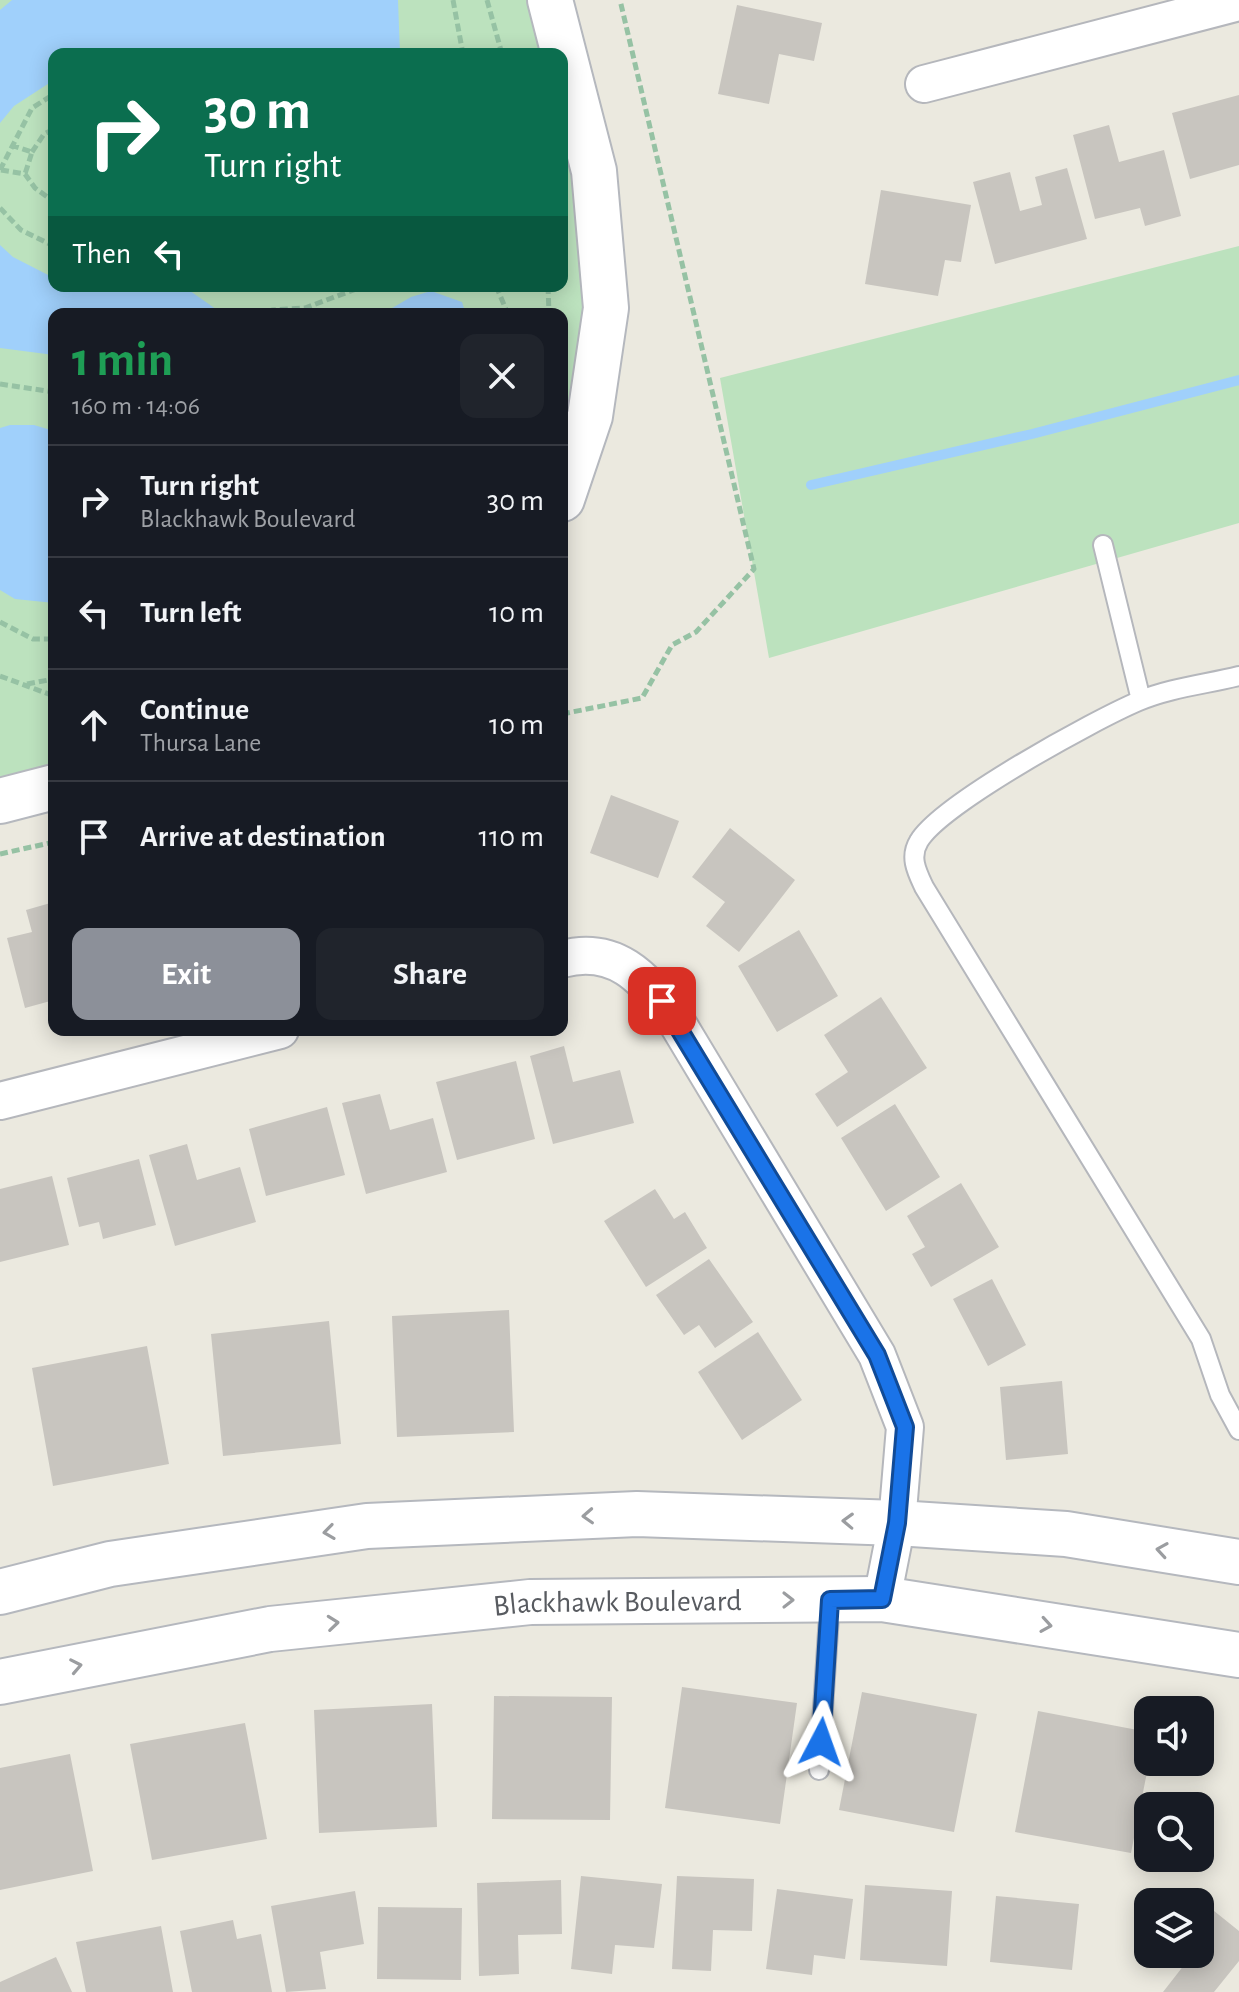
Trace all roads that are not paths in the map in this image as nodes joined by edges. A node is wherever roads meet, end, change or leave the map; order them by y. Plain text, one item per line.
1 (550, 0) edge
2 (1239, 2) edge
3 (562, 48) edge
4 (568, 70) edge
5 (924, 84) dead end
6 (568, 481) edge
7 (1103, 545) dead end
8 (1239, 676) edge
9 (1141, 700) junction
10 (48, 789) edge
11 (0, 801) edge
12 (568, 957) edge
13 (256, 1036) edge
14 (0, 1101) edge
15 (1239, 1430) edge
16 (897, 1523) junction
17 (1239, 1562) edge
18 (0, 1592) edge
19 (882, 1599) junction
20 (830, 1600) junction
21 (1239, 1655) edge
22 (0, 1682) edge
23 (819, 1770) dead end

1 - 3 main road
2 - 5 street
4 - 6 main road
7 - 9 lane
8 - 9 lane
9 - 15 lane
10 - 11 main road
12 - 16 street
13 - 14 street
17 -> 16 main road
16 -> 18 main road
16 - 19 street
19 - 20 main road, Blackhawk Boulevard
19 -> 21 main road, Blackhawk Boulevard
22 -> 20 main road, Blackhawk Boulevard
20 - 23 lane

